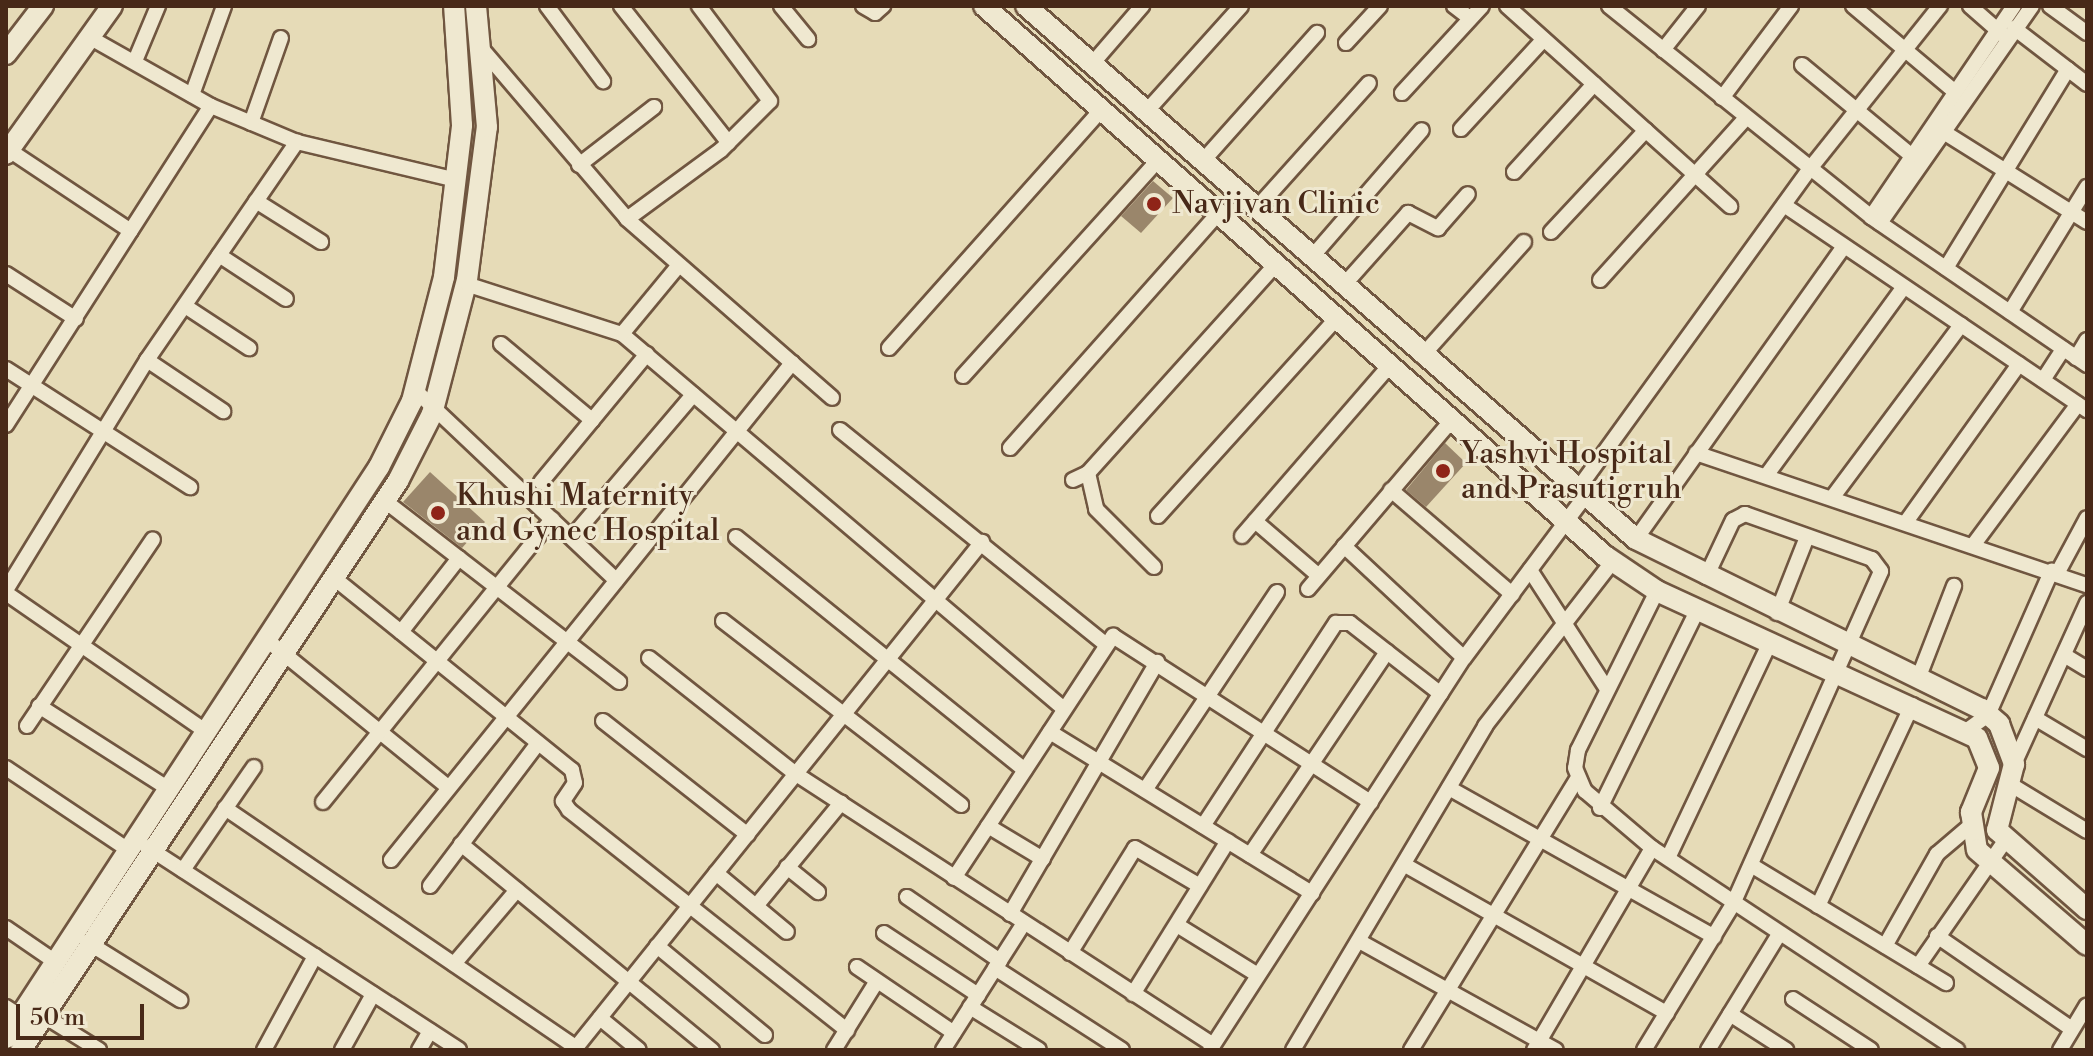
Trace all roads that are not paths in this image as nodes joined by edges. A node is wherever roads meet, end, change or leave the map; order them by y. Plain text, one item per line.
1 (43, 6) edge
2 (112, 6) edge
3 (158, 6) edge
4 (224, 6) edge
5 (454, 6) edge
6 (476, 6) edge
7 (547, 6) edge
8 (621, 6) edge
9 (699, 6) edge
10 (781, 6) edge
11 (863, 6) edge
12 (883, 6) edge
13 (984, 6) edge
14 (1142, 6) edge
15 (1241, 6) edge
16 (1380, 6) edge
17 (1454, 6) edge
18 (1482, 6) edge
19 (1507, 6) edge
20 (1609, 6) edge
21 (1698, 6) edge
22 (1791, 6) edge
23 (1853, 6) edge
24 (1940, 6) edge
25 (1970, 6) edge
26 (2014, 6) edge
27 (2032, 6) edge
28 (2050, 6) edge
29 (1034, 8) edge
30 (1470, 18) junction
31 (2005, 32) junction
32 (1317, 33) dead end
33 (2087, 33) edge
34 (89, 37) junction
35 (281, 38) dead end
36 (808, 39) dead end
37 (1544, 39) junction
38 (1346, 43) dead end
39 (482, 49) junction
40 (1663, 50) junction
41 (1904, 50) junction
42 (6, 54) edge
43 (135, 61) junction
44 (1092, 64) junction
45 (1802, 65) dead end
46 (2068, 69) junction
47 (603, 81) dead end
48 (1369, 83) dead end
49 (1594, 84) junction
50 (2087, 84) edge
51 (1955, 92) junction
52 (1402, 93) dead end
53 (192, 95) junction
54 (1722, 98) junction
55 (211, 106) junction
56 (654, 107) dead end
57 (1101, 110) junction
58 (1857, 110) junction
59 (1146, 112) junction
60 (1746, 118) junction
61 (251, 123) junction
62 (1461, 129) dead end
63 (1422, 130) dead end
64 (1646, 130) junction
65 (1942, 131) junction
66 (297, 142) junction
67 (729, 143) junction
68 (8, 152) edge
69 (1912, 156) junction
70 (1158, 160) junction
71 (1202, 162) junction
72 (579, 165) junction
73 (1809, 170) junction
74 (2005, 171) junction
75 (1514, 172) dead end
76 (1695, 174) junction
77 (456, 180) junction
78 (2087, 187) edge
79 (1468, 194) dead end
80 (256, 201) junction
81 (1784, 205) junction
82 (1730, 206) dead end
83 (1256, 209) junction
84 (2072, 213) junction
85 (1218, 214) junction
86 (627, 219) junction
87 (1875, 220) junction
88 (2087, 222) edge
89 (131, 231) junction
90 (1551, 232) dead end
91 (321, 242) dead end
92 (1524, 242) dead end
93 (1844, 246) junction
94 (219, 255) junction
95 (1311, 258) junction
96 (679, 265) junction
97 (1275, 265) junction
98 (1946, 268) junction
99 (6, 274) edge
100 (1600, 280) dead end
101 (466, 284) junction
102 (1343, 286) junction
103 (1904, 287) junction
104 (286, 299) dead end
105 (185, 306) junction
106 (2010, 312) junction
107 (76, 319) junction
108 (1336, 319) junction
109 (1961, 325) junction
110 (622, 334) junction
111 (2087, 340) edge
112 (501, 344) dead end
113 (249, 348) dead end
114 (889, 348) dead end
115 (2063, 349) junction
116 (647, 354) junction
117 (1422, 356) junction
118 (147, 360) junction
119 (2082, 361) edge
120 (792, 363) junction
121 (2019, 364) junction
122 (1389, 366) junction
123 (6, 369) edge
124 (963, 376) dead end
125 (2043, 380) junction
126 (33, 386) junction
127 (415, 390) junction
128 (693, 395) junction
129 (832, 398) dead end
130 (434, 407) junction
131 (2082, 407) edge
132 (223, 411) dead end
133 (592, 420) junction
134 (1451, 421) junction
135 (6, 425) edge
136 (103, 430) junction
137 (840, 430) dead end
138 (737, 434) junction
139 (1010, 448) dead end
140 (1696, 453) junction
141 (1088, 473) junction
142 (1766, 476) junction
143 (1073, 480) dead end
144 (541, 482) dead end
145 (190, 487) dead end
146 (1391, 490) junction
147 (1579, 496) junction
148 (1832, 498) junction
149 (385, 501) junction
150 (1158, 516) dead end
151 (2087, 518) edge
152 (552, 519) junction
153 (1255, 521) junction
154 (1565, 522) junction
155 (1906, 522) junction
156 (1242, 536) dead end
157 (2083, 536) edge
158 (572, 537) junction
159 (736, 537) dead end
160 (1807, 537) junction
161 (153, 539) dead end
162 (1636, 539) junction
163 (982, 542) junction
164 (1974, 544) junction
165 (1344, 546) junction
166 (459, 558) junction
167 (1613, 561) junction
168 (1154, 567) dead end
169 (1530, 570) junction
170 (2055, 571) junction
171 (1319, 576) junction
172 (1706, 577) junction
173 (334, 578) junction
174 (616, 580) junction
175 (2087, 585) edge
176 (1954, 586) dead end
177 (496, 587) junction
178 (1308, 589) dead end
179 (1657, 591) junction
180 (6, 592) edge
181 (1277, 592) dead end
182 (1512, 594) junction
183 (935, 602) junction
184 (2087, 603) edge
185 (1698, 609) junction
186 (1777, 613) junction
187 (723, 621) dead end
188 (1564, 621) junction
189 (401, 632) junction
190 (267, 640) junction
191 (565, 642) junction
192 (1770, 642) junction
193 (80, 644) junction
194 (1105, 644) junction
195 (1849, 647) junction
196 (1387, 652) junction
197 (284, 654) junction
198 (2064, 655) junction
199 (649, 658) dead end
200 (1464, 658) junction
201 (889, 659) junction
202 (438, 662) junction
203 (1157, 662) junction
204 (2087, 669) edge
205 (1838, 672) junction
206 (1918, 679) junction
207 (619, 682) dead end
208 (1607, 689) junction
209 (1441, 694) junction
210 (1207, 696) junction
211 (1912, 705) junction
212 (39, 706) junction
213 (1064, 709) junction
214 (845, 713) junction
215 (504, 715) junction
216 (1988, 715) junction
217 (2035, 718) junction
218 (603, 721) dead end
219 (27, 726) dead end
220 (205, 731) junction
221 (1966, 731) junction
222 (380, 732) junction
223 (1050, 732) junction
224 (1262, 733) junction
225 (538, 743) junction
226 (2087, 749) edge
227 (1101, 762) junction
228 (1311, 764) junction
229 (254, 767) dead end
230 (6, 768) edge
231 (1025, 770) junction
232 (796, 774) junction
233 (2011, 774) junction
234 (1577, 779) junction
235 (448, 787) junction
236 (167, 788) junction
237 (1449, 788) junction
238 (1145, 790) junction
239 (323, 802) dead end
240 (1371, 802) junction
241 (841, 803) junction
242 (961, 805) dead end
243 (225, 808) junction
244 (1600, 808) junction
245 (2085, 825) edge
246 (988, 826) junction
247 (1203, 826) junction
248 (1970, 826) junction
249 (748, 835) junction
250 (1541, 838) junction
251 (1228, 841) junction
252 (2005, 841) junction
253 (461, 844) junction
254 (137, 846) junction
255 (1652, 848) junction
256 (1250, 855) junction
257 (1668, 858) junction
258 (1043, 859) junction
259 (391, 860) dead end
260 (1985, 861) junction
261 (1405, 865) junction
262 (1751, 865) junction
263 (787, 867) junction
264 (183, 870) junction
265 (716, 873) junction
266 (954, 878) junction
267 (430, 886) dead end
268 (1200, 886) junction
269 (1629, 888) junction
270 (517, 890) junction
271 (818, 892) dead end
272 (1312, 893) junction
273 (907, 897) dead end
274 (1733, 904) junction
275 (756, 906) junction
276 (1818, 906) junction
277 (688, 908) junction
278 (2087, 909) edge
279 (1010, 914) junction
280 (1493, 916) junction
281 (1024, 923) junction
282 (1177, 925) junction
283 (6, 928) edge
284 (787, 932) dead end
285 (884, 933) dead end
286 (1779, 934) junction
287 (1937, 936) junction
288 (1714, 937) junction
289 (1359, 941) junction
290 (87, 942) junction
291 (2087, 945) edge
292 (657, 946) junction
293 (1885, 946) junction
294 (1070, 953) junction
295 (315, 956) junction
296 (54, 961) junction
297 (454, 964) junction
298 (998, 965) junction
299 (1918, 966) junction
300 (857, 967) dead end
301 (1583, 967) junction
302 (1258, 975) junction
303 (877, 981) junction
304 (628, 982) junction
305 (1946, 983) dead end
306 (1448, 990) junction
307 (373, 994) junction
308 (1133, 994) junction
309 (1793, 999) dead end
310 (180, 1000) dead end
311 (974, 1001) junction
312 (2087, 1005) edge
313 (23, 1011) edge
314 (1667, 1013) junction
315 (1730, 1014) junction
316 (600, 1018) junction
317 (2072, 1029) junction
318 (847, 1030) junction
319 (430, 1031) junction
320 (765, 1035) dead end
321 (6, 1038) edge
322 (950, 1044) edge
323 (1537, 1045) edge
324 (575, 1048) edge
325 (1211, 1048) edge
326 (21, 1050) edge
327 (99, 1050) edge
328 (264, 1050) edge
329 (342, 1050) edge
330 (419, 1050) edge
331 (459, 1050) edge
332 (639, 1050) edge
333 (712, 1050) edge
334 (834, 1050) edge
335 (1039, 1050) edge
336 (1122, 1050) edge
337 (1293, 1050) edge
338 (1411, 1050) edge
339 (1556, 1050) edge
340 (1644, 1050) edge
341 (1708, 1050) edge
342 (1786, 1050) edge
343 (1871, 1050) edge
344 (1957, 1050) edge
345 (2060, 1050) edge

1 - 42 main road
2 - 34 main road
3 - 43 street
4 - 53 street
5 - 77 main road
6 - 39 main road
7 - 47 street
8 - 67 street
9 - 67 street
10 - 36 street
11 - 12 street
13 - 57 main road
14 - 44 street
15 - 59 street
16 - 38 street
17 - 30 street
18 - 30 street
19 - 37 street
20 - 40 street
21 - 40 street
22 - 54 street
23 - 41 street
24 - 41 street
25 - 31 street
26 - 31 street
27 - 31 street
28 - 33 street
29 - 44 main road
30 - 52 street
31 - 46 street
31 - 51 street
31 - 65 street
32 - 71 street
34 - 43 street
34 - 68 main road
35 - 61 street
37 - 49 street
37 - 62 street
39 - 72 street
39 - 101 main road
40 - 54 street
41 - 51 street
41 - 58 street
43 - 53 street
44 - 59 main road
45 - 58 street
46 - 50 street
46 - 74 street
48 - 83 street
49 - 64 street
49 - 75 street
51 - 69 street
53 - 55 street
54 - 60 street
55 - 61 street
55 - 89 street
56 - 72 street
57 - 70 main road
57 - 114 street
58 - 69 street
58 - 73 street
59 - 71 main road
60 - 73 street
60 - 76 street
61 - 66 street
63 - 95 street
64 - 76 street
64 - 90 street
65 - 74 street
65 - 87 street
66 - 77 street
66 - 80 street
67 - 86 street
68 - 89 street
69 - 87 street
70 - 85 main road
70 - 124 street
71 - 83 main road
72 - 86 street
73 - 81 street
73 - 87 street
74 - 84 street
74 - 98 street
76 - 82 street
76 - 100 street
77 - 127 main road
78 - 84 street
79 - 102 street
80 - 91 street
80 - 94 street
81 - 93 street
81 - 147 street
83 - 95 main road
84 - 88 street
84 - 106 street
85 - 97 main road
85 - 139 street
86 - 96 street
87 - 98 street
89 - 107 street
92 - 117 street
93 - 103 street
93 - 140 street
94 - 104 street
94 - 105 street
95 - 102 main road
96 - 110 street
96 - 120 street
97 - 108 main road
97 - 141 street
98 - 106 street
99 - 107 street
101 - 110 street
101 - 130 main road
102 - 117 main road
103 - 109 street
103 - 142 street
105 - 113 street
105 - 118 street
106 - 115 street
107 - 126 street
108 - 122 main road
108 - 150 street
109 - 121 street
109 - 148 street
110 - 116 street
111 - 119 street
112 - 133 street
115 - 119 street
115 - 125 street
116 - 128 street
116 - 133 street
117 - 147 main road
118 - 132 street
118 - 136 street
120 - 129 street
120 - 138 street
121 - 125 street
121 - 155 street
122 - 134 main road
122 - 153 street
123 - 126 street
125 - 131 street
126 - 135 street
126 - 136 street
127 - 130 street
127 - 190 main road
128 - 138 street
128 - 158 street
130 - 149 main road
130 - 152 street
131 - 164 street
133 - 144 street
134 - 146 street
134 - 154 main road
136 - 145 street
136 - 180 street
137 - 163 street
138 - 174 street
138 - 183 street
140 - 142 street
140 - 162 street
141 - 143 street
141 - 168 street
142 - 148 street
146 - 165 street
146 - 182 street
147 - 154 street
147 - 162 main road
148 - 155 street
149 - 166 street
149 - 173 main road
151 - 157 street
152 - 158 street
152 - 177 street
153 - 156 street
153 - 171 street
154 - 167 main road
154 - 169 street
155 - 164 street
157 - 170 street
158 - 174 street
159 - 201 street
160 - 172 street
160 - 186 street
160 - 195 street
161 - 193 street
162 - 172 main road
163 - 183 street
163 - 194 street
164 - 170 street
165 - 171 street
165 - 200 street
166 - 177 street
166 - 189 street
167 - 179 main road
167 - 188 street
169 - 182 street
169 - 188 street
170 - 175 street
170 - 216 street
171 - 178 street
172 - 186 main road
173 - 189 street
173 - 197 main road
174 - 191 street
176 - 206 street
177 - 191 street
177 - 202 street
179 - 185 main road
179 - 208 street
180 - 193 street
181 - 210 street
182 - 200 street
183 - 201 street
183 - 213 street
184 - 198 street
185 - 192 main road
185 - 244 street
186 - 195 main road
187 - 214 street
188 - 208 street
188 - 237 street
189 - 202 street
190 - 197 street
190 - 220 main road
191 - 207 street
191 - 215 street
192 - 205 main road
192 - 257 street
193 - 212 street
193 - 220 street
194 - 203 street
194 - 213 street
195 - 205 street
195 - 206 main road
196 - 209 street
196 - 224 street
196 - 228 street
197 - 222 street
197 - 254 main road
198 - 204 street
198 - 217 street
199 - 232 street
200 - 209 street
201 - 214 street
201 - 231 street
202 - 215 street
202 - 222 street
203 - 210 street
203 - 227 street
205 - 211 main road
205 - 262 street
206 - 216 main road
208 - 234 street
209 - 240 street
210 - 224 street
210 - 238 street
211 - 221 main road
211 - 276 street
212 - 219 street
212 - 236 street
213 - 223 street
214 - 232 street
214 - 242 street
215 - 225 street
215 - 235 street
216 - 221 street
216 - 233 main road
217 - 226 street
217 - 233 street
218 - 249 street
220 - 236 main road
221 - 248 main road
222 - 235 street
222 - 239 street
223 - 227 street
223 - 231 street
224 - 228 street
224 - 247 street
225 - 253 street
225 - 277 street
227 - 238 street
227 - 258 street
228 - 240 street
228 - 256 street
229 - 243 street
230 - 254 street
231 - 246 street
232 - 241 street
232 - 249 street
233 - 245 street
233 - 252 main road
234 - 244 street
234 - 250 street
235 - 259 street
236 - 254 main road
237 - 250 street
237 - 261 street
238 - 247 street
240 - 272 street
241 - 263 street
241 - 266 street
243 - 264 street
243 - 297 street
244 - 255 street
246 - 258 street
246 - 266 street
247 - 251 street
248 - 260 main road
248 - 293 street
249 - 265 street
250 - 269 street
250 - 280 street
251 - 256 street
251 - 268 street
252 - 260 street
252 - 278 main road
253 - 267 street
253 - 270 street
254 - 264 street
254 - 290 main road
254 - 296 main road
255 - 257 street
255 - 269 street
256 - 272 street
257 - 274 street
258 - 279 street
260 - 287 street
260 - 291 main road
261 - 280 street
261 - 289 street
262 - 274 street
262 - 276 street
263 - 271 street
263 - 275 street
264 - 295 street
265 - 275 street
265 - 277 street
266 - 279 street
268 - 282 street
268 - 294 street
269 - 288 street
269 - 301 street
270 - 297 street
270 - 304 street
272 - 302 street
273 - 298 street
274 - 286 street
274 - 288 street
275 - 284 street
276 - 293 street
277 - 292 street
277 - 318 street
279 - 281 street
280 - 301 street
280 - 306 street
281 - 294 street
281 - 298 street
282 - 302 street
282 - 308 street
283 - 296 street
285 - 311 street
286 - 315 street
286 - 344 street
287 - 299 street
287 - 317 street
288 - 314 street
289 - 306 street
289 - 337 street
290 - 310 street
290 - 313 main road
292 - 304 street
292 - 320 street
293 - 299 street
294 - 308 street
295 - 307 street
295 - 328 street
296 - 313 main road
297 - 324 street
298 - 311 street
298 - 336 street
299 - 305 street
300 - 303 street
301 - 314 street
301 - 323 street
302 - 325 street
303 - 318 street
303 - 322 street
304 - 316 street
304 - 333 street
306 - 323 street
306 - 338 street
307 - 319 street
307 - 329 street
308 - 325 street
309 - 343 street
311 - 322 street
311 - 335 street
312 - 317 street
313 - 321 main road
313 - 326 main road
313 - 327 street
314 - 340 street
315 - 341 street
315 - 342 street
316 - 324 street
316 - 332 street
317 - 345 street
318 - 334 street
319 - 330 street
319 - 331 street
323 - 339 street

